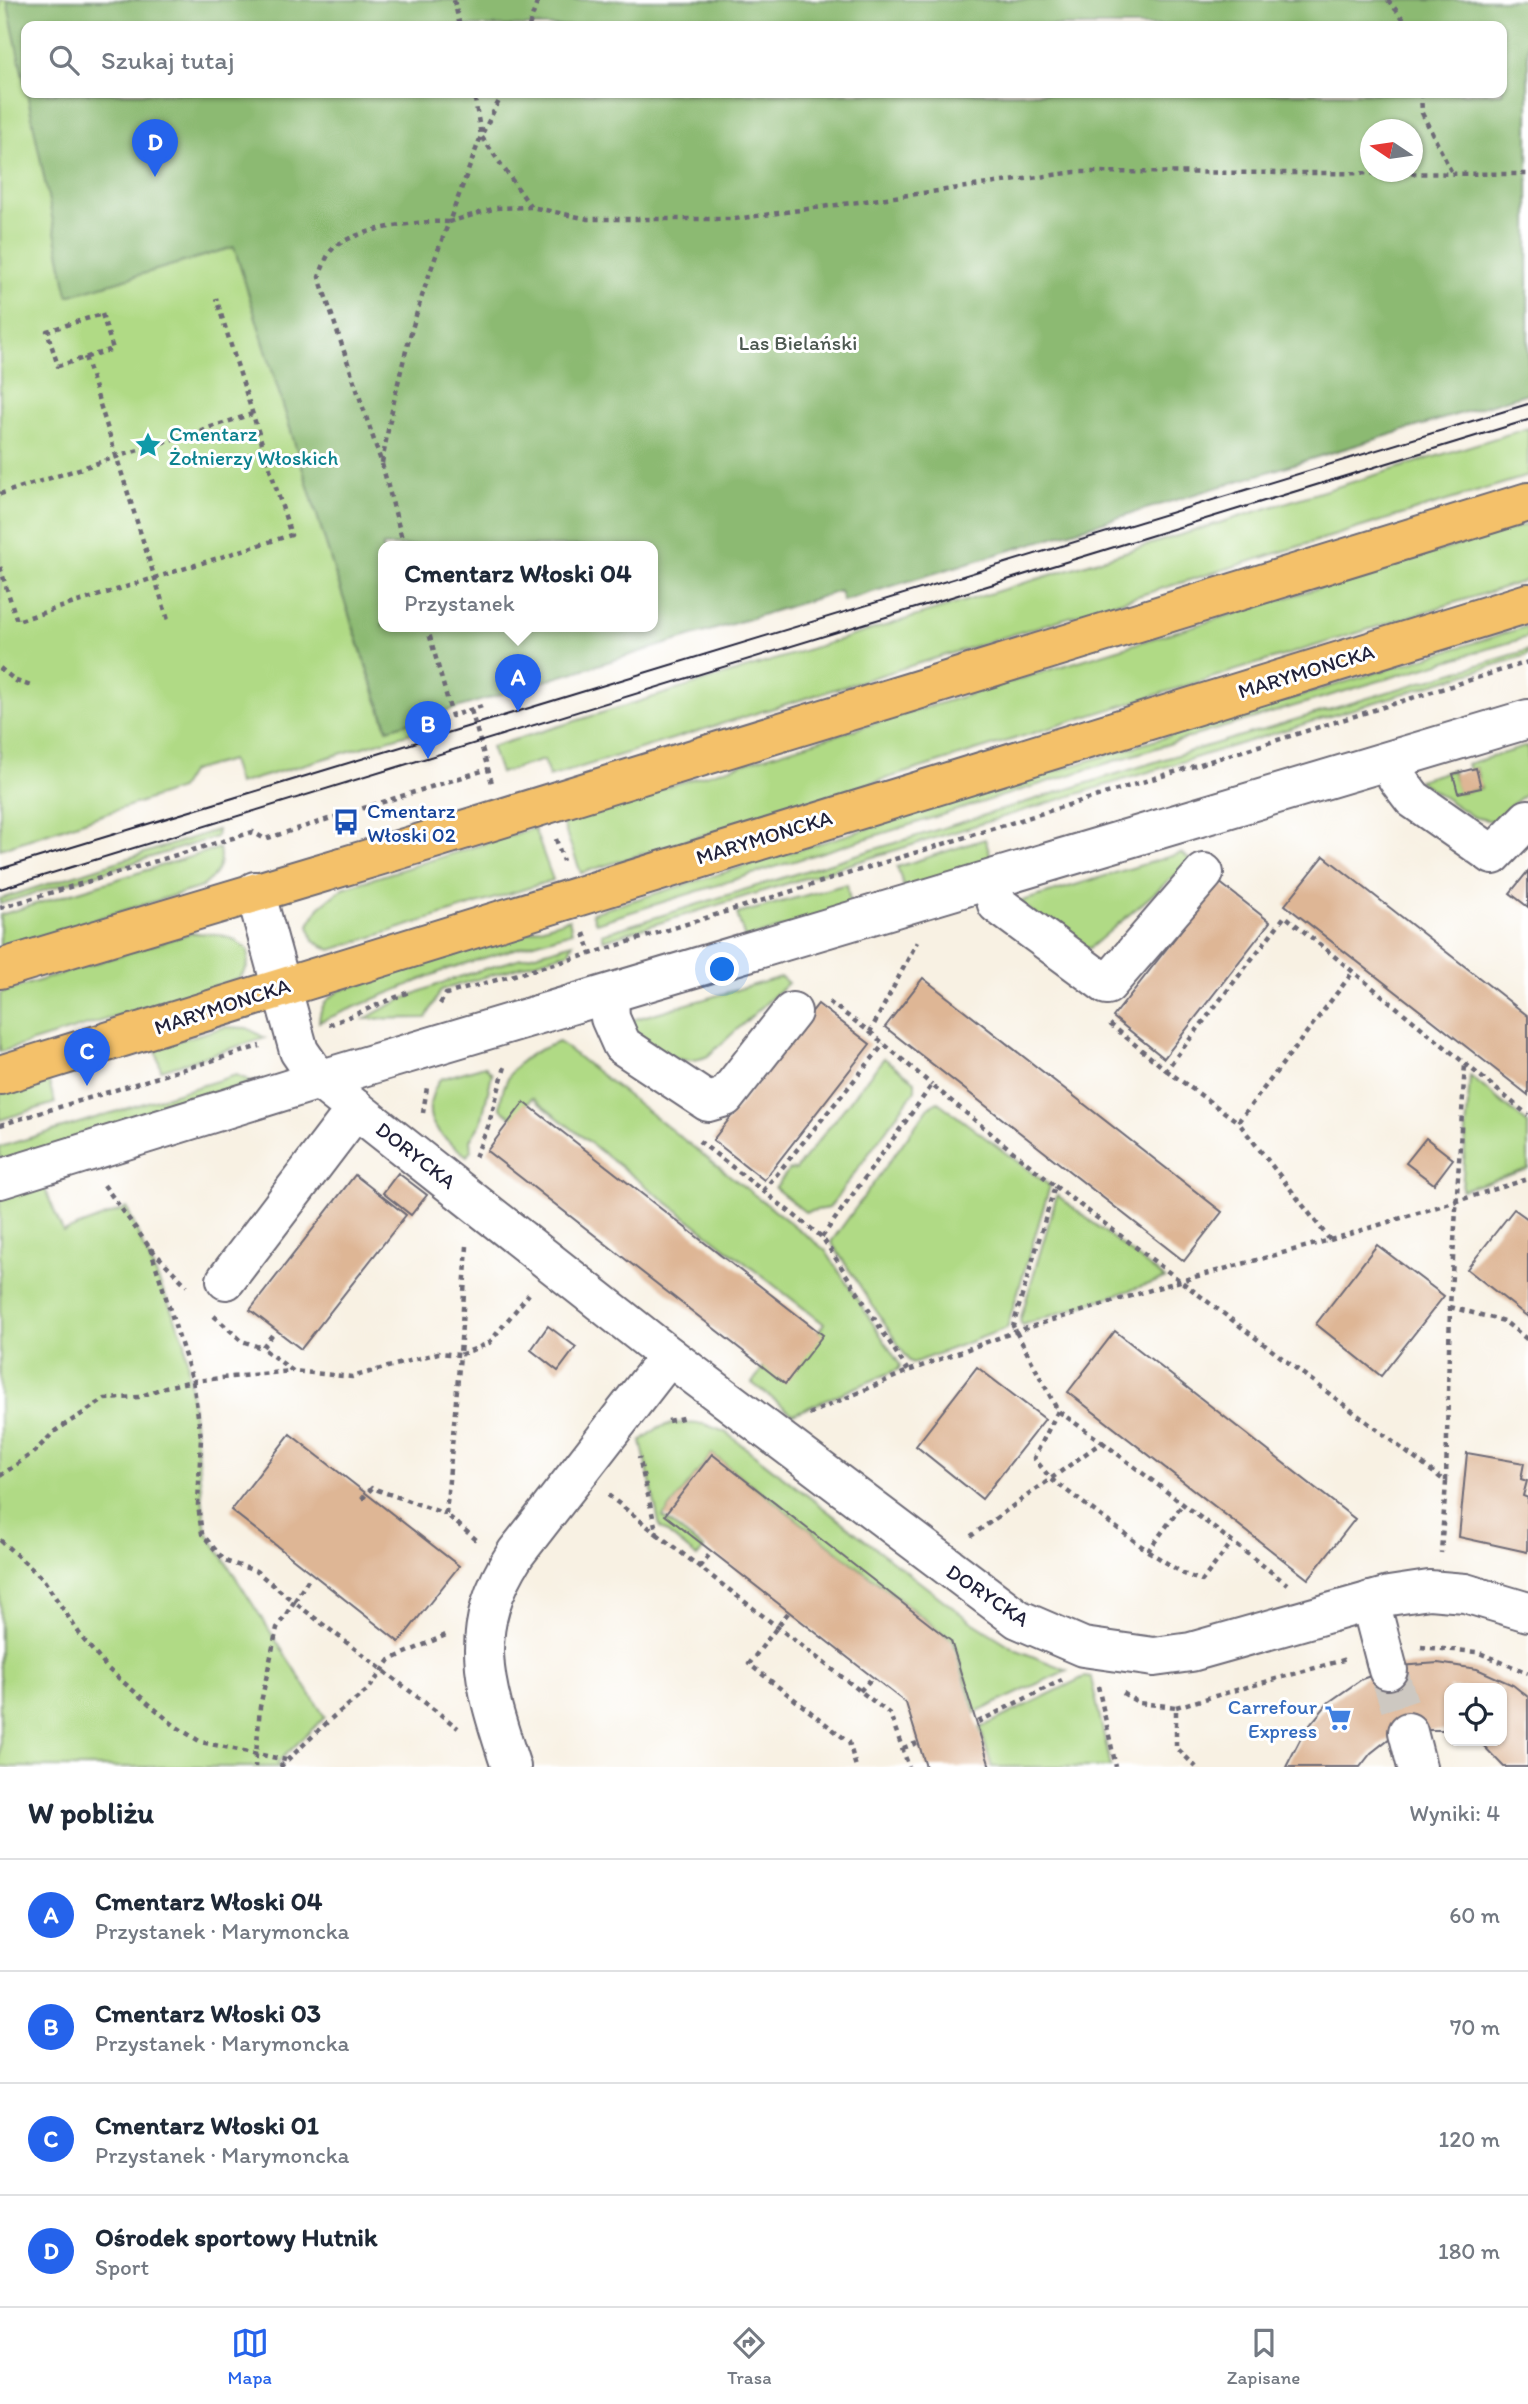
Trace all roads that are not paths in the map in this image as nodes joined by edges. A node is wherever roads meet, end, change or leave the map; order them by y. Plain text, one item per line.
1 (1528, 502) edge
2 (1528, 603) edge
3 (1528, 719) edge
4 (1394, 761) junction
5 (1528, 819) edge
6 (1204, 873) dead end
7 (990, 881) junction
8 (256, 891) junction
9 (0, 969) edge
10 (279, 987) junction
11 (606, 997) junction
12 (809, 1006) road end
13 (0, 1074) edge
14 (319, 1080) junction
15 (356, 1109) junction
16 (0, 1179) edge
17 (211, 1296) road end
18 (669, 1356) junction
19 (1370, 1601) junction
20 (1528, 1612) edge
21 (1388, 1670) tunnel mouth
22 (511, 1767) edge

1 - 8 main road
2 - 10 main road, MARYMONCKA
3 - 4 street
4 - 5 street
4 - 7 street
6 - 7 street
7 - 11 street
8 - 9 main road
8 - 10 street, DORYCKA
10 - 13 main road, MARYMONCKA
10 - 14 street, DORYCKA
11 - 12 street
11 - 14 street
14 - 15 street, DORYCKA
14 - 16 street
15 - 17 street
15 - 18 street, DORYCKA
18 - 19 street, DORYCKA
18 - 22 street
19 - 20 street, DORYCKA
19 - 21 street

